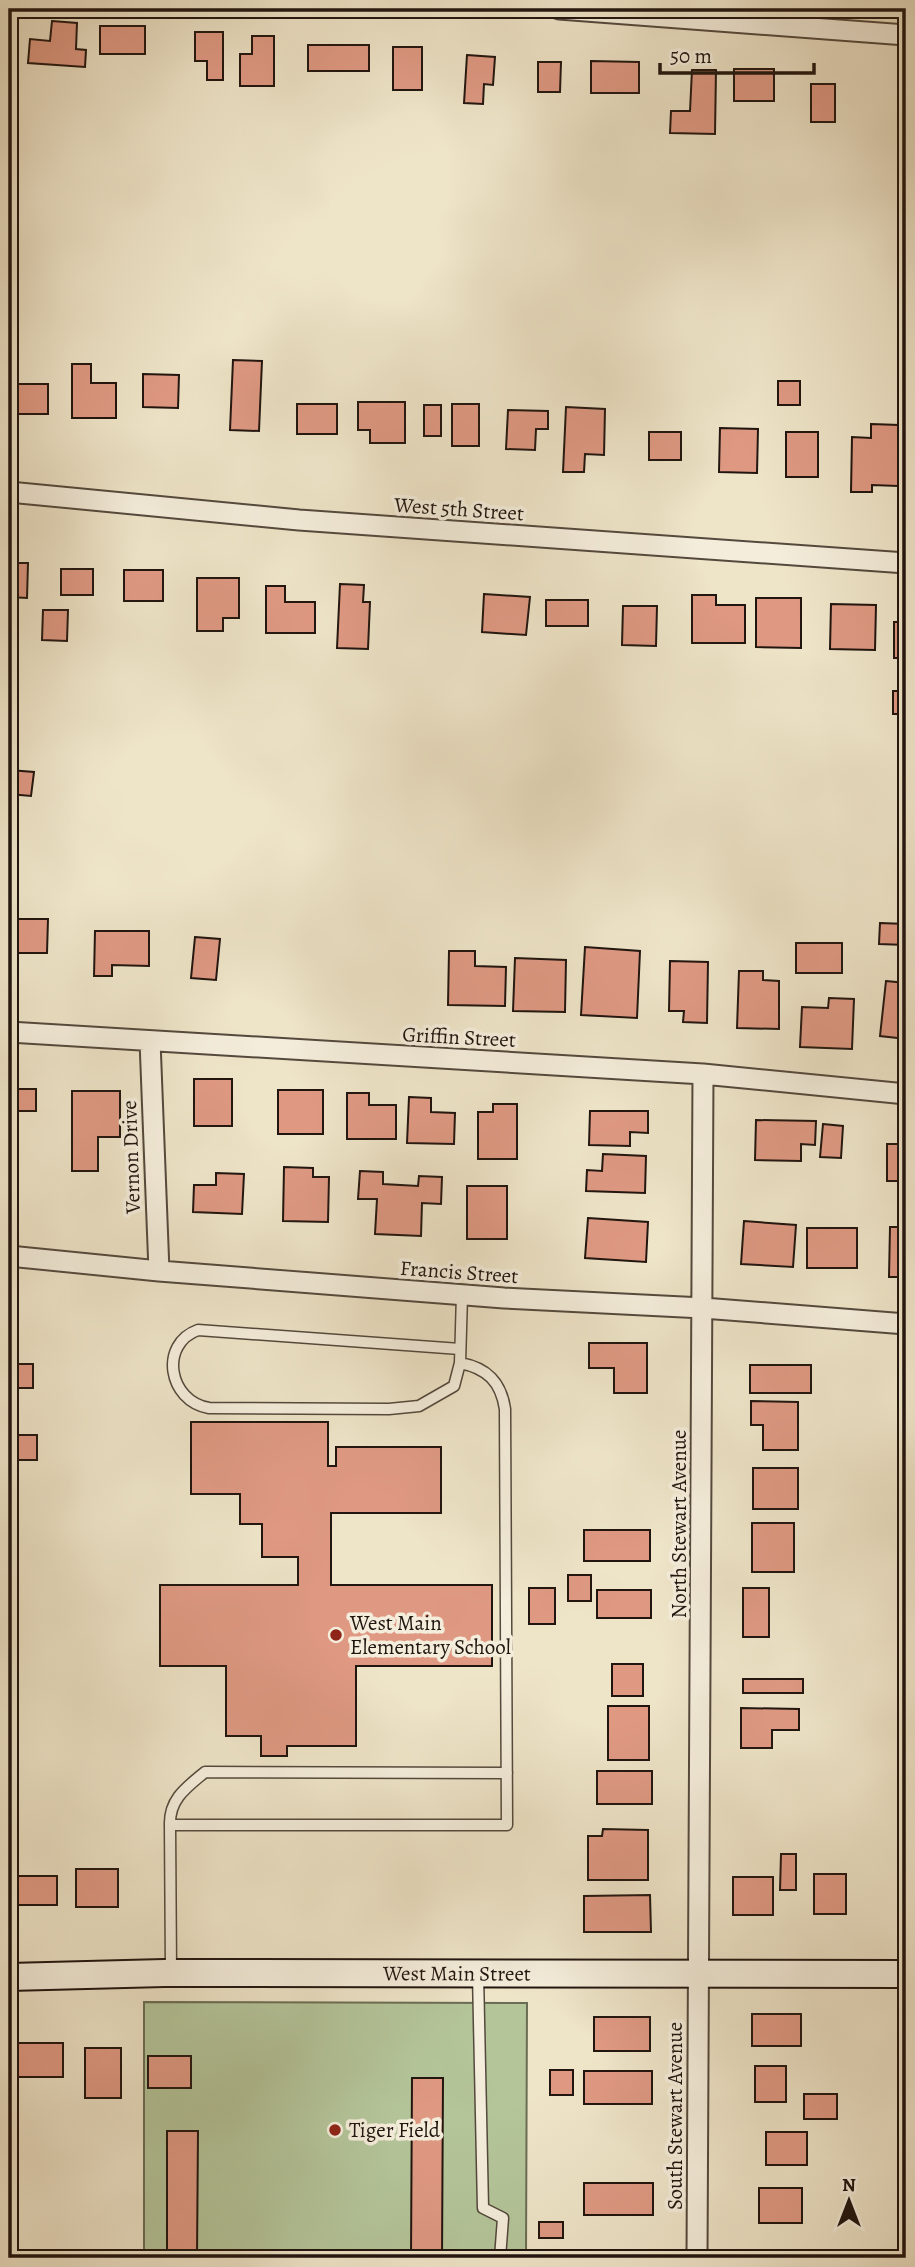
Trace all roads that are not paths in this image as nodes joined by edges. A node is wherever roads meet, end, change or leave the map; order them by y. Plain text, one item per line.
1 (559, 9) edge
2 (906, 34) edge
3 (9, 492) edge
4 (906, 563) edge
5 (9, 1032) edge
6 (150, 1041) junction
7 (703, 1074) junction
8 (906, 1094) edge
9 (9, 1256) edge
10 (159, 1271) junction
11 (462, 1295) junction
12 (703, 1308) junction
13 (906, 1324) edge
14 (460, 1349) junction
15 (460, 1363) junction
16 (507, 1773) junction
17 (170, 1825) junction
18 (171, 1973) junction
19 (478, 1974) junction
20 (699, 1974) junction
21 (906, 1974) edge
22 (9, 1977) edge
23 (500, 2258) edge
24 (697, 2258) edge

1 - 2 street
3 - 4 street, West 5th Street
5 - 6 street, Griffin Street
6 - 7 street, Griffin Street
6 - 10 street, Vernon Drive
7 - 8 street, Griffin Street
7 - 12 street, North Stewart Avenue
9 - 10 street, Francis Street
10 - 11 street, Francis Street
11 - 12 street, Francis Street
11 - 14 lane
12 - 13 street, Francis Street
12 - 20 street, North Stewart Avenue
14 - 15 lane
14 - 15 lane
15 - 16 lane
16 - 17 lane
16 - 17 lane
17 - 18 lane
18 - 19 main road, West Main Street
18 - 22 main road, West Main Street
19 - 20 main road, West Main Street
19 - 23 lane
20 - 21 main road, West Main Street
20 - 24 street, South Stewart Avenue

